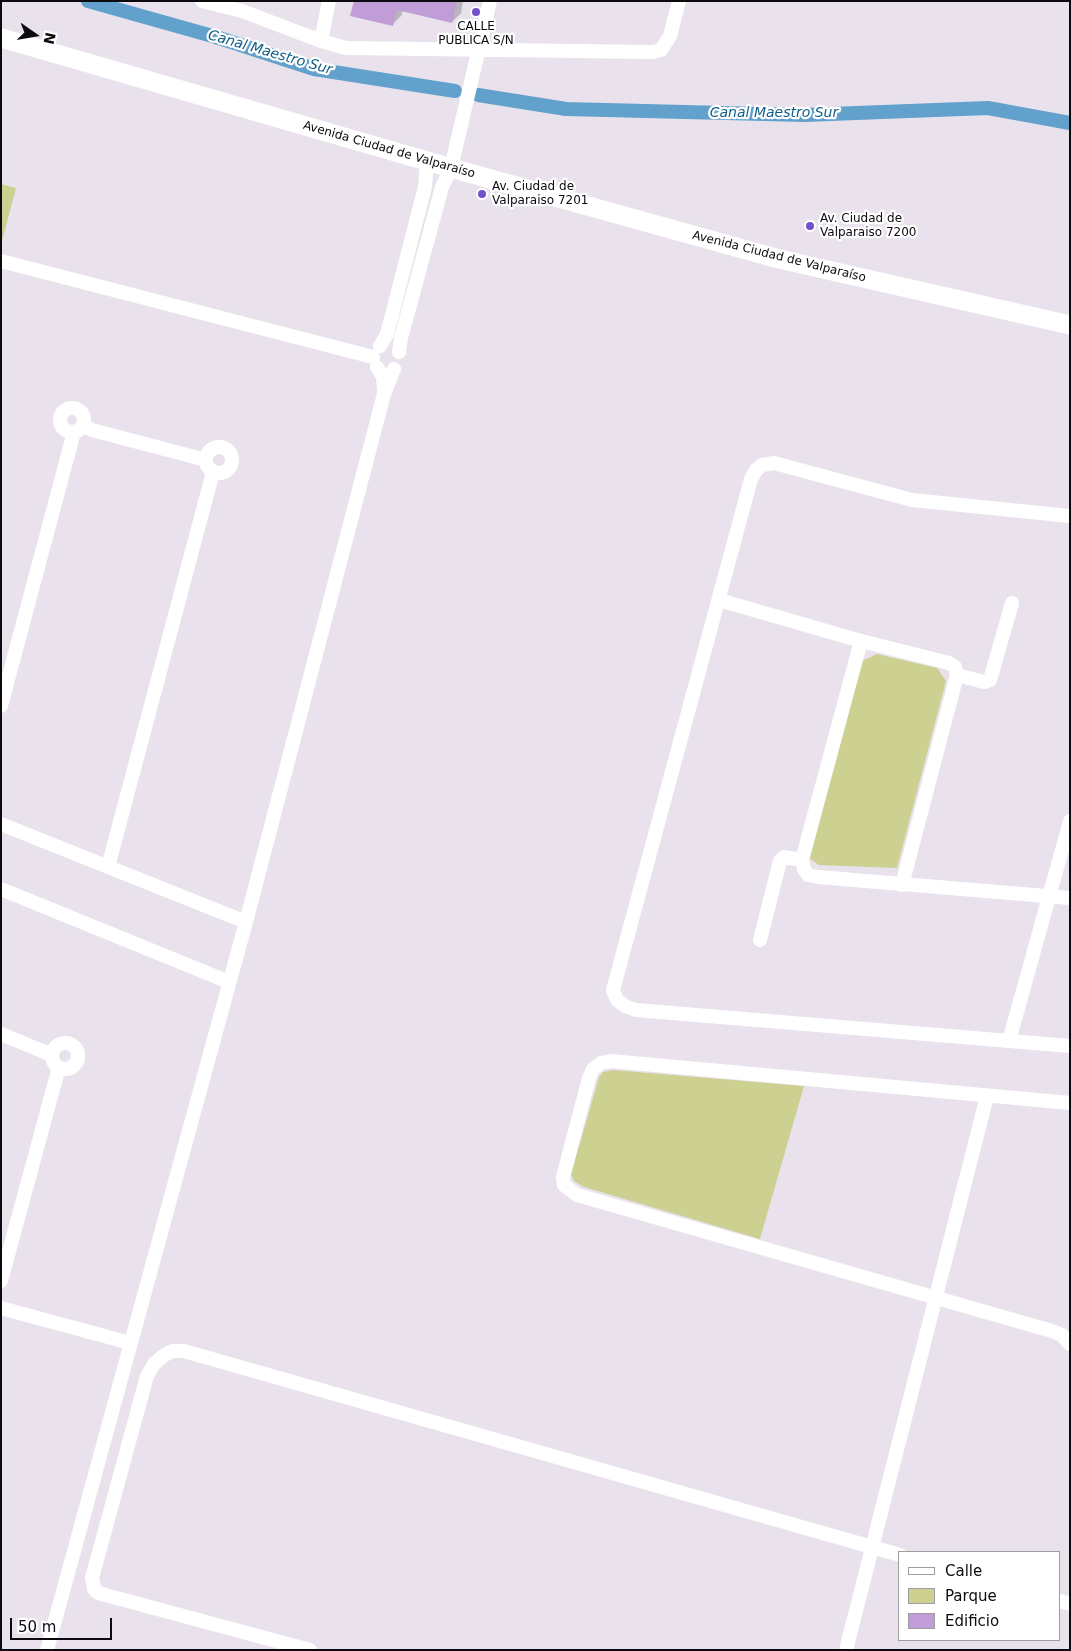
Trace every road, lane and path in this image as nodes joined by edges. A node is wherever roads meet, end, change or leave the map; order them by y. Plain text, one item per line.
1 (202, 1) edge
2 (329, 1) edge
3 (490, 1) edge
4 (679, 1) edge
5 (1, 38) edge
6 (320, 41) junction
7 (480, 48) junction
8 (427, 162) junction
9 (451, 168) junction
10 (1, 261) edge
11 (1070, 324) edge
12 (399, 352) junction
13 (377, 357) junction
14 (394, 369) junction
15 (384, 394) junction
16 (1070, 516) edge
17 (719, 600) junction
18 (1012, 604) dead end
19 (861, 641) junction
20 (957, 675) junction
21 (1, 706) edge
22 (1070, 821) edge
23 (1, 824) edge
24 (802, 860) junction
25 (108, 867) junction
26 (902, 885) junction
27 (1, 889) edge
28 (1049, 896) junction
29 (1070, 898) edge
30 (246, 922) junction
31 (760, 940) dead end
32 (229, 982) junction
33 (1, 1034) edge
34 (1009, 1041) junction
35 (1070, 1046) edge
36 (987, 1096) junction
37 (1070, 1103) edge
38 (1, 1281) edge
39 (937, 1298) junction
40 (1, 1308) edge
41 (130, 1342) junction
42 (1070, 1344) edge
43 (872, 1548) junction
44 (898, 1554) edge
45 (47, 1650) edge
46 (310, 1650) edge
47 (846, 1650) edge

1 - 6 street
2 - 6 street
3 - 7 street
4 - 7 street
5 - 8 main road, Avenida Ciudad de Valparaíso
6 - 7 street
7 - 9 street
8 - 9 main road, Avenida Ciudad de Valparaíso
8 - 13 street
9 - 11 main road, Avenida Ciudad de Valparaíso
9 - 12 street
10 - 13 street
12 - 13 street
12 - 14 street
13 - 14 street
13 - 15 street
14 - 15 street
15 - 30 street
16 - 17 street
17 - 19 street
17 - 34 street
18 - 20 street
19 - 20 street
19 - 24 street
20 - 26 street
21 - 25 street
22 - 28 street
23 - 25 street
24 - 26 street
24 - 31 street
25 - 30 street
26 - 28 street
27 - 32 street
28 - 29 street
28 - 34 street
30 - 32 street
32 - 41 street
33 - 38 street
34 - 35 street
36 - 37 street
36 - 39 street
36 - 39 street
39 - 42 street
39 - 43 street
40 - 41 street
41 - 45 street
43 - 44 street
43 - 46 street
43 - 47 street

